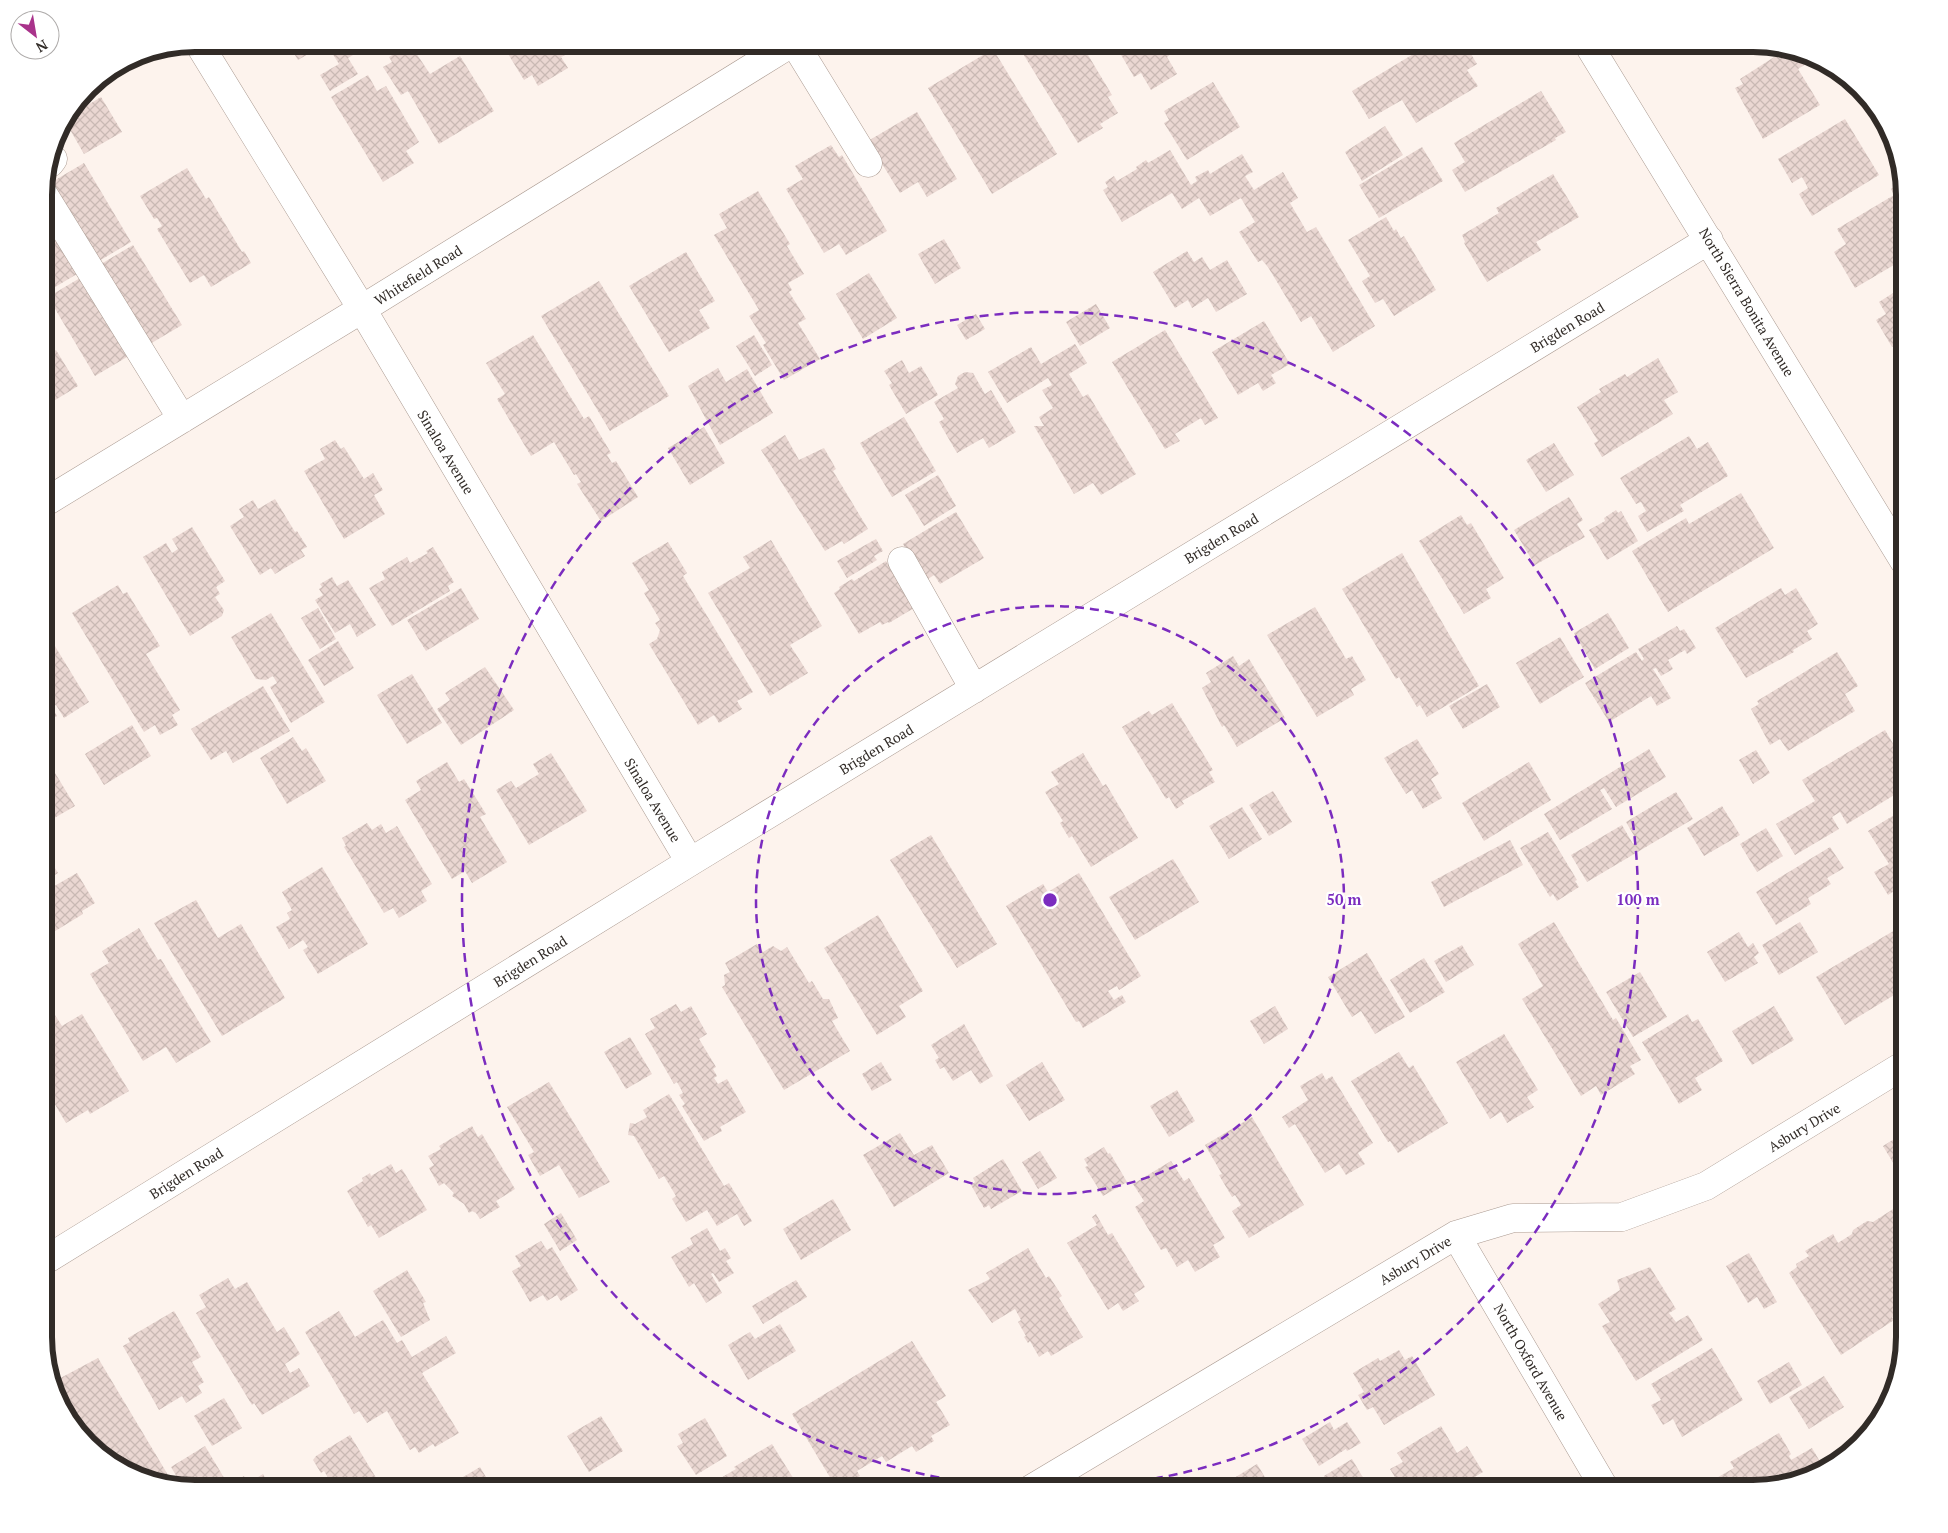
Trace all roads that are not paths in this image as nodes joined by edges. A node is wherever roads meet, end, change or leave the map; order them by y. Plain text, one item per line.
1 (204, 52) edge
2 (777, 52) edge
3 (800, 52) edge
4 (1593, 52) edge
5 (868, 163) dead end
6 (53, 210) edge
7 (1709, 240) junction
8 (362, 309) junction
9 (182, 418) junction
10 (53, 497) edge
11 (1896, 549) edge
12 (902, 561) dead end
13 (974, 689) junction
14 (690, 862) junction
15 (1896, 1070) edge
16 (1456, 1235) junction
17 (53, 1255) edge
18 (1046, 1480) edge
19 (1599, 1480) edge

1 - 8 street, Sinaloa Avenue
2 - 8 street, Whitefield Road
3 - 5 street
4 - 7 street, North Sierra Bonita Avenue
6 - 9 street
7 - 11 street, North Sierra Bonita Avenue
7 - 13 street, Brigden Road
8 - 9 street, Whitefield Road
8 - 14 street, Sinaloa Avenue
9 - 10 street, Whitefield Road
12 - 13 street
13 - 14 street, Brigden Road
14 - 17 street, Brigden Road
15 - 16 street, Asbury Drive
16 - 18 street, Asbury Drive
16 - 19 street, North Oxford Avenue

